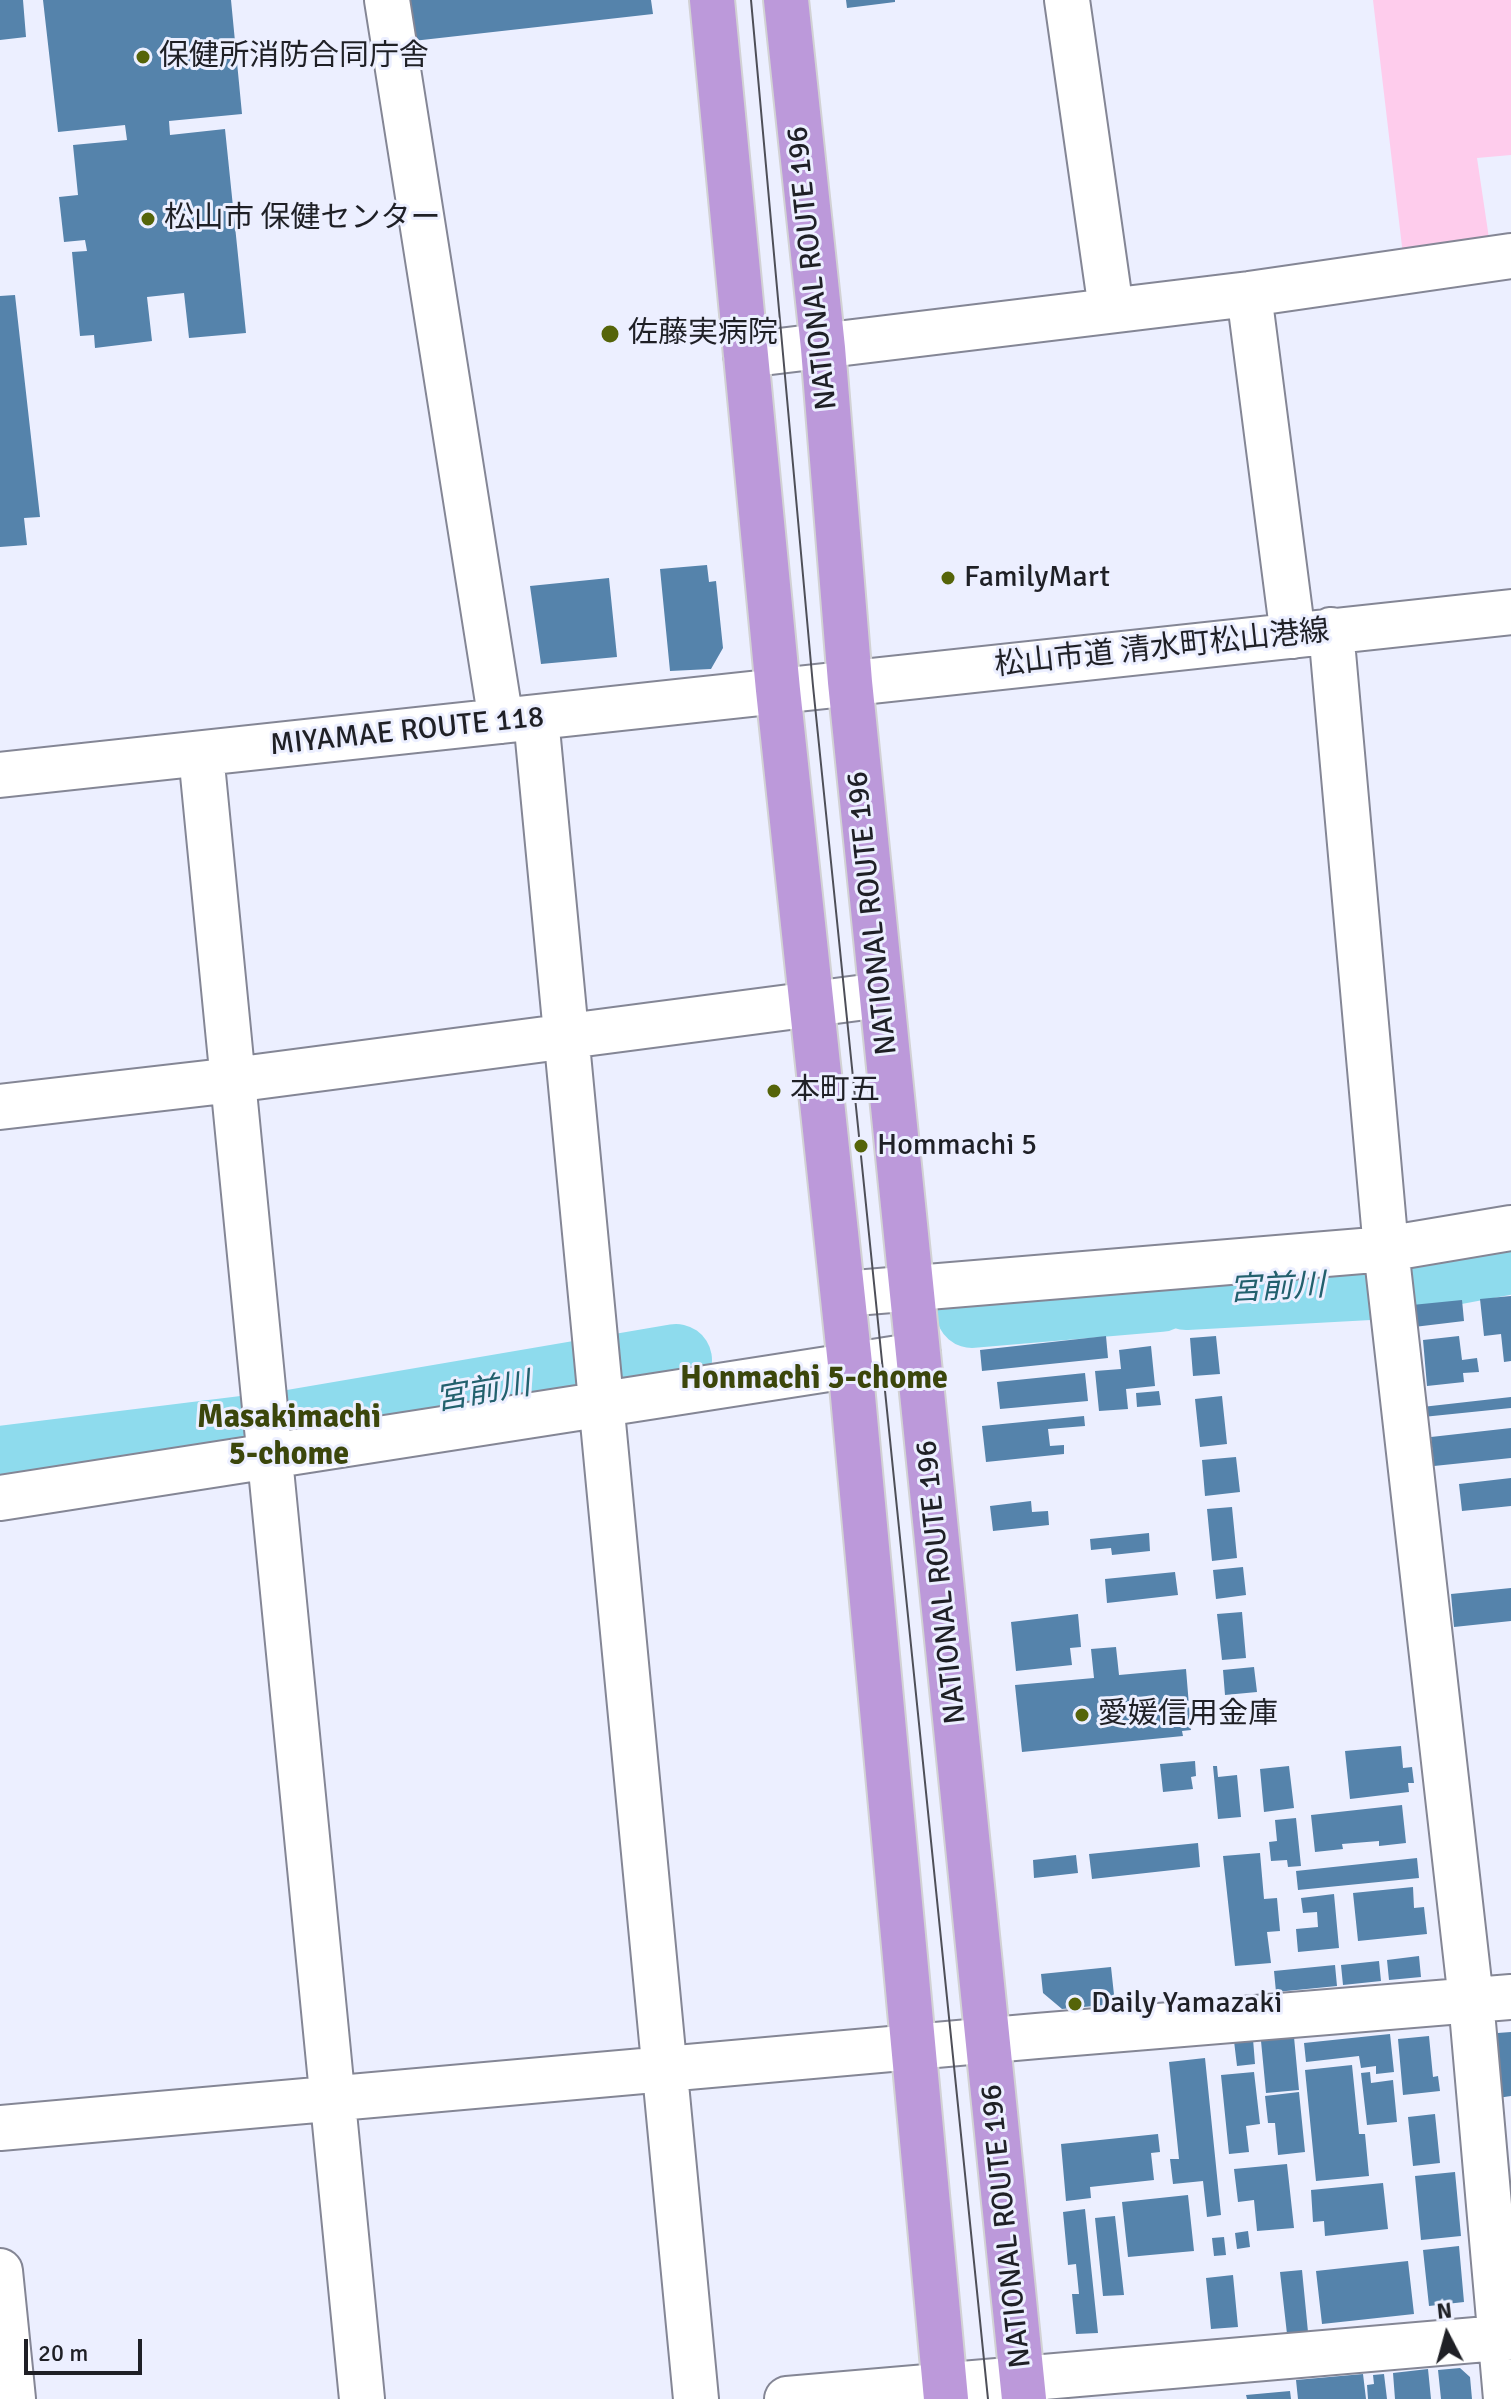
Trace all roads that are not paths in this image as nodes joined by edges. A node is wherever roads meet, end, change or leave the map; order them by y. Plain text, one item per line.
1 (387, 0) edge
2 (712, 0) edge
3 (786, 0) edge
4 (1067, 0) edge
5 (1511, 256) edge
6 (1249, 294) junction
7 (1111, 309) junction
8 (823, 348) junction
9 (746, 355) junction
10 (1511, 612) edge
11 (1312, 633) junction
12 (814, 686) junction
13 (519, 720) junction
14 (201, 754) junction
15 (0, 775) edge
16 (881, 995) junction
17 (811, 1002) junction
18 (565, 1035) junction
19 (233, 1080) junction
20 (0, 1107) edge
21 (1511, 1228) edge
22 (1386, 1249) junction
23 (911, 1287) junction
24 (843, 1294) junction
25 (918, 1355) junction
26 (850, 1364) junction
27 (601, 1403) junction
28 (270, 1457) junction
29 (0, 1498) edge
30 (1491, 1999) edge
31 (988, 2040) junction
32 (913, 2047) junction
33 (663, 2070) junction
34 (333, 2099) junction
35 (0, 2128) edge
36 (0, 2271) edge
37 (1505, 2338) edge
38 (1023, 2389) edge
39 (945, 2392) edge
40 (13, 2399) edge
41 (362, 2399) edge
42 (696, 2399) edge
43 (787, 2399) edge
44 (1506, 2399) edge

1 - 13 street
2 - 9 highway, NATIONAL ROUTE 196
3 - 8 highway, NATIONAL ROUTE 196
4 - 7 street
5 - 6 street
6 - 7 street
6 - 11 street
7 - 8 street
8 - 9 street
8 - 12 highway, NATIONAL ROUTE 196
9 - 12 highway, NATIONAL ROUTE 196
10 - 11 street, 松山市道 清水町松山港線
11 - 12 street, 松山市道 清水町松山港線
11 - 22 street
12 - 13 street, MIYAMAE ROUTE 118
12 - 16 highway, NATIONAL ROUTE 196
12 - 17 highway, NATIONAL ROUTE 196
13 - 14 street, MIYAMAE ROUTE 118
13 - 18 street
14 - 15 street, MIYAMAE ROUTE 118
14 - 19 street
16 - 17 street
16 - 23 highway, NATIONAL ROUTE 196
17 - 18 street
17 - 24 highway, NATIONAL ROUTE 196
18 - 19 street
18 - 27 street
19 - 20 street
19 - 28 street
21 - 22 street
22 - 23 street
22 - 30 street
23 - 24 street
23 - 25 highway, NATIONAL ROUTE 196
24 - 26 highway, NATIONAL ROUTE 196
25 - 26 street
25 - 31 highway, NATIONAL ROUTE 196
26 - 27 street
26 - 32 highway, NATIONAL ROUTE 196
27 - 28 street
27 - 33 street
28 - 29 street
28 - 34 street
30 - 31 street
30 - 37 street
31 - 32 street
31 - 38 highway, NATIONAL ROUTE 196
32 - 33 street
32 - 39 highway, NATIONAL ROUTE 196
33 - 34 street
33 - 42 street
34 - 35 street
34 - 41 street
36 - 40 street
37 - 38 street
37 - 44 street
38 - 39 street
39 - 43 street

